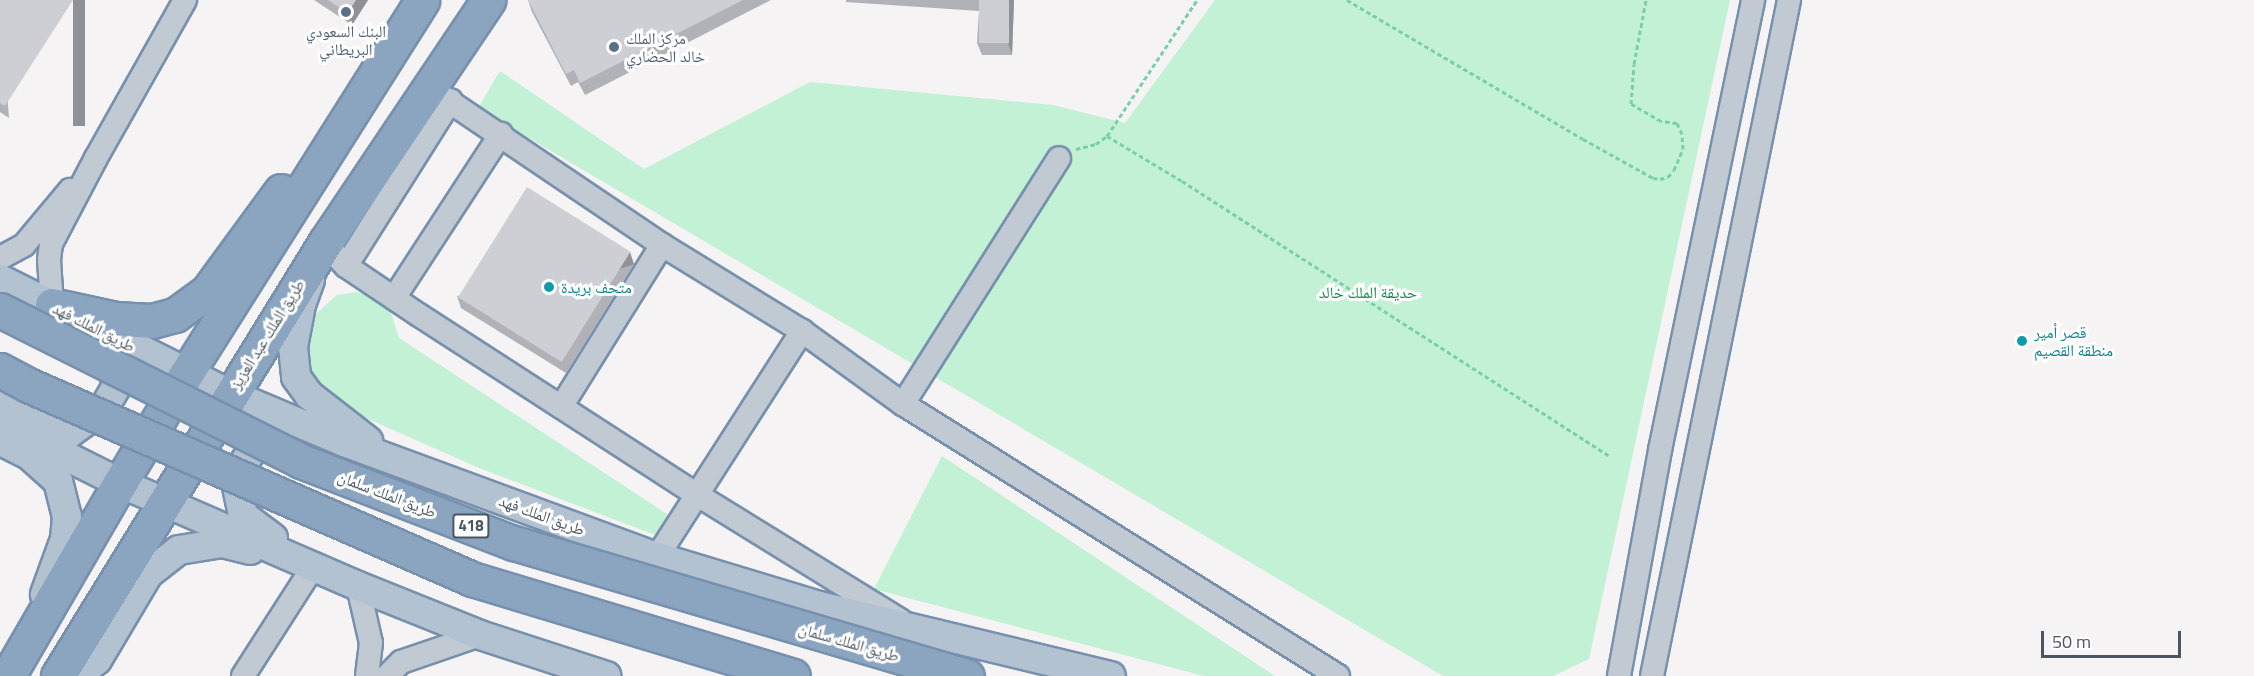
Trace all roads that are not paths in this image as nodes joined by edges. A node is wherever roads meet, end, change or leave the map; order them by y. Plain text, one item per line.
1 (185, 0) edge
2 (422, 0) edge
3 (1754, 0) edge
4 (1789, 0) edge
5 (489, 2) edge
6 (440, 94) junction
7 (360, 99) junction
8 (501, 134) junction
9 (96, 158) junction
10 (1059, 158) road end
11 (662, 245) junction
12 (330, 254) junction
13 (0, 258) edge
14 (0, 279) edge
15 (394, 298) junction
16 (52, 305) junction
17 (0, 310) edge
18 (802, 331) junction
19 (0, 370) edge
20 (186, 374) junction
21 (230, 394) junction
22 (0, 402) edge
23 (903, 404) junction
24 (561, 406) junction
25 (0, 423) edge
26 (0, 440) edge
27 (344, 442) junction
28 (391, 459) junction
29 (120, 483) junction
30 (696, 494) junction
31 (167, 503) junction
32 (657, 557) junction
33 (313, 567) junction
34 (358, 586) junction
35 (912, 628) junction
36 (480, 635) junction
37 (9, 661) edge
38 (58, 676) edge
39 (77, 676) edge
40 (243, 676) edge
41 (367, 676) edge
42 (387, 676) edge
43 (606, 676) edge
44 (793, 676) edge
45 (967, 676) edge
46 (1111, 676) edge
47 (1338, 676) edge
48 (1619, 676) edge
49 (1652, 676) edge

1 - 9 street
2 - 7 highway
3 - 48 street
4 - 49 street
5 - 6 highway, طريق الملك عبد العزيز
6 - 8 street
6 - 12 highway, طريق الملك عبد العزيز
7 - 16 highway
7 - 20 highway
8 - 11 street
8 - 15 street
9 - 13 street
9 - 16 street
10 - 23 street
11 - 18 street
11 - 24 street
12 - 15 street
12 - 21 highway, طريق الملك عبد العزيز
12 - 28 main road
14 - 16 main road, طريق الملك فهد
15 - 24 street
16 - 20 main road, طريق الملك فهد
16 - 22 main road
17 - 45 highway, طريق الملك سلمان / 418, bridge
18 - 23 street
18 - 30 street
19 - 44 highway, bridge
20 - 21 main road, طريق الملك فهد
20 - 29 highway
21 - 27 main road, طريق الملك فهد
21 - 31 highway, طريق الملك عبد العزيز
23 - 47 street
24 - 30 street
25 - 29 main road
26 - 37 main road
27 - 28 main road, طريق الملك فهد
27 - 33 main road
28 - 32 main road, طريق الملك فهد
29 - 31 main road
29 - 37 highway
30 - 32 street
30 - 35 street
31 - 33 main road
31 - 38 highway, طريق الملك عبد العزيز
32 - 35 main road, طريق الملك فهد
33 - 34 main road
33 - 39 main road
33 - 40 street
34 - 36 main road
34 - 41 street
35 - 46 main road, طريق الملك فهد
36 - 42 street
36 - 43 main road

